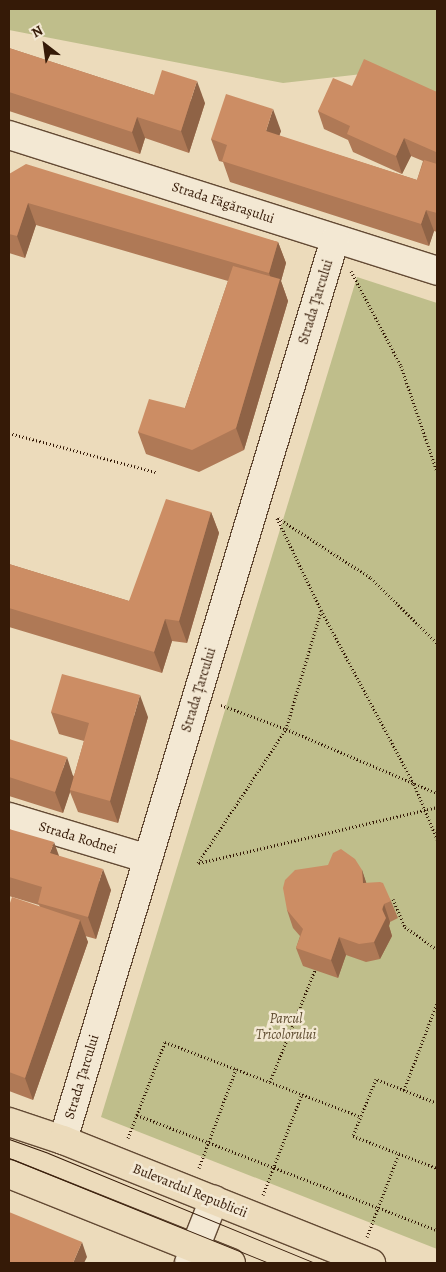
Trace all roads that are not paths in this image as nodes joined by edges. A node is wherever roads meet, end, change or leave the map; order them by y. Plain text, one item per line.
1 (9, 135) edge
2 (335, 239) junction
3 (437, 271) edge
4 (9, 816) edge
5 (148, 860) junction
6 (9, 1122) edge
7 (63, 1140) junction
8 (9, 1174) edge
9 (214, 1200) junction
10 (369, 1250) edge
11 (192, 1256) edge
12 (231, 1263) edge

1 - 2 street, Strada Făgărașului
2 - 3 street, Strada Făgărașului
2 - 5 street, Strada Țarcului
4 - 5 street, Strada Rodnei
5 - 7 street, Strada Țarcului
6 - 7 main road, Bulevardul Republicii
7 - 9 main road, Bulevardul Republicii
8 - 11 main road
9 - 10 main road, Bulevardul Republicii
9 - 11 street
11 - 12 main road

